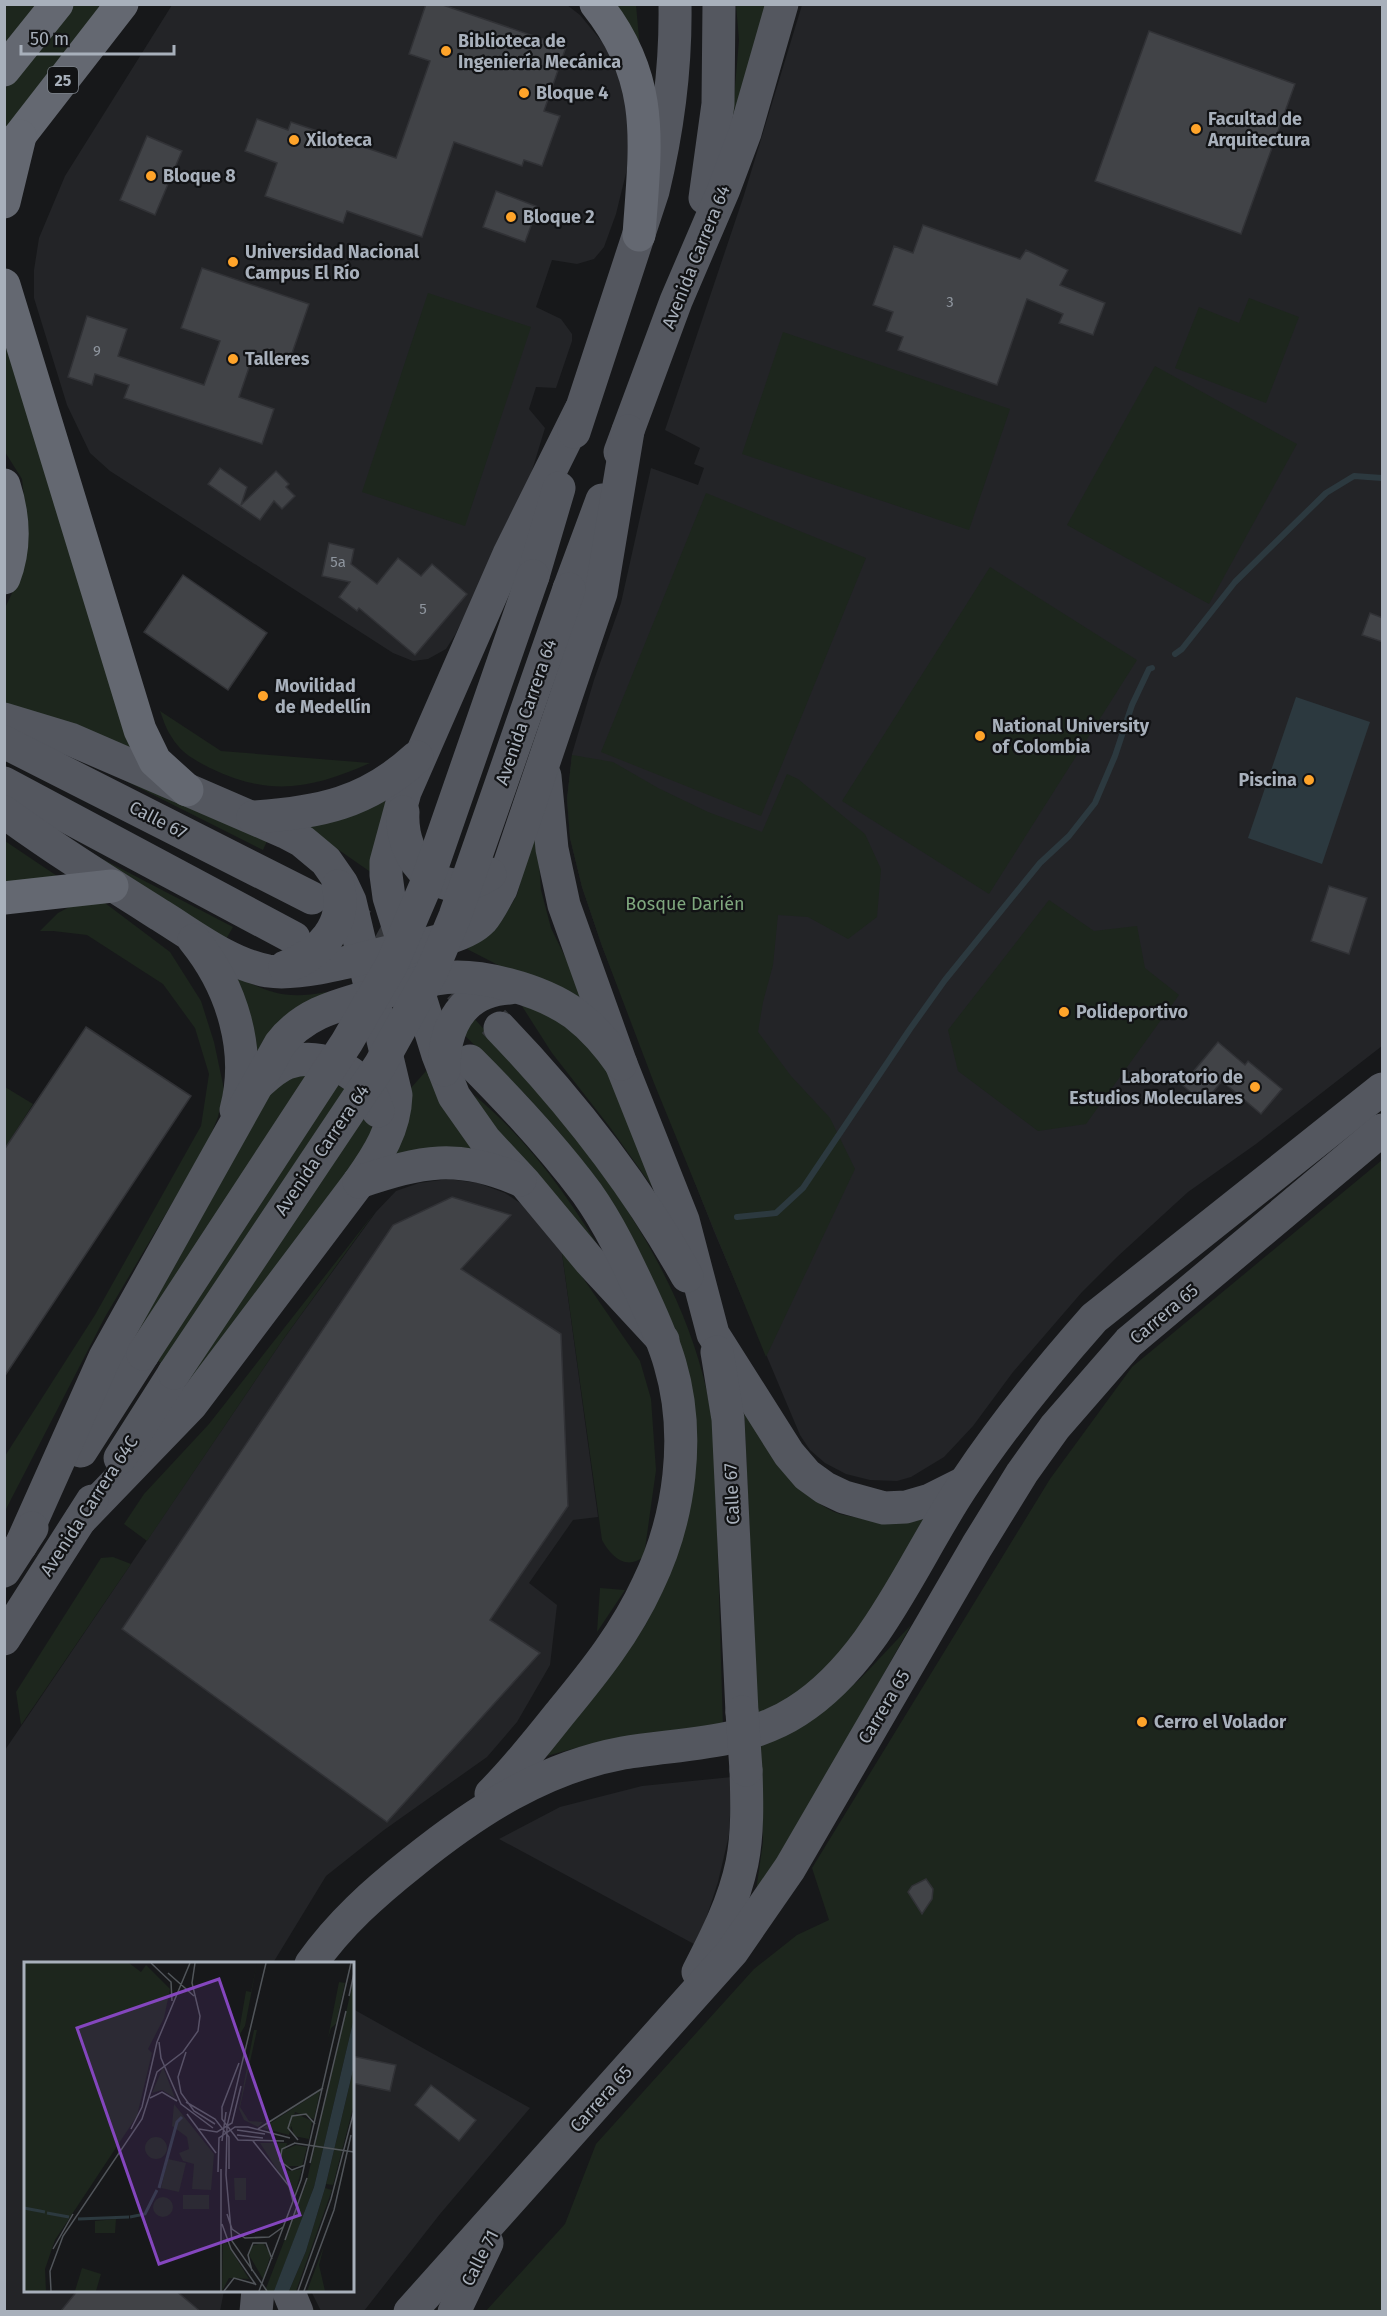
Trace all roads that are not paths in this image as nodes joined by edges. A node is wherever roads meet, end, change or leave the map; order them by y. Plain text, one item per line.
1 (57, 4) edge
2 (122, 4) edge
3 (596, 4) edge
4 (675, 4) edge
5 (719, 4) edge
6 (783, 4) edge
7 (4, 70) edge
8 (12, 146) edge
9 (4, 202) edge
10 (639, 235) junction
11 (4, 285) edge
12 (676, 301) junction
13 (580, 411) junction
14 (628, 431) junction
15 (4, 485) edge
16 (4, 578) edge
17 (4, 719) edge
18 (4, 742) edge
19 (424, 750) junction
20 (543, 762) junction
21 (4, 783) edge
22 (188, 790) junction
23 (405, 792) junction
24 (4, 812) edge
25 (251, 817) junction
26 (519, 841) junction
27 (333, 870) junction
28 (112, 886) junction
29 (4, 898) edge
30 (312, 898) tunnel mouth
31 (190, 934) junction
32 (294, 938) dead end
33 (405, 948) junction
34 (365, 958) junction
35 (269, 971) junction
36 (416, 984) junction
37 (515, 987) junction
38 (374, 995) junction
39 (500, 1028) tunnel mouth
40 (621, 1064) junction
41 (457, 1069) junction
42 (260, 1082) junction
43 (1383, 1089) edge
44 (1383, 1131) edge
45 (230, 1136) junction
46 (380, 1152) junction
47 (359, 1182) junction
48 (525, 1183) junction
49 (713, 1334) junction
50 (663, 1340) junction
51 (143, 1354) joint
52 (174, 1373) joint
53 (964, 1483) junction
54 (81, 1519) junction
55 (13, 1558) edge
56 (4, 1639) edge
57 (451, 1832) junction
58 (313, 1962) edge
59 (675, 2016) junction
60 (507, 2204) junction
61 (258, 2292) edge
62 (289, 2292) edge
63 (256, 2312) edge
64 (297, 2312) edge
65 (410, 2312) edge
66 (454, 2312) edge

1 - 7 highway
2 - 8 highway, 25
3 - 10 highway
4 - 10 main road, Avenida Carrera 64
5 - 12 main road
6 - 12 main road, Avenida Carrera 64
8 - 9 highway
10 - 13 main road, Avenida Carrera 64
11 - 22 highway
12 - 14 main road, Avenida Carrera 64
13 - 19 main road
13 - 51 main road, Avenida Carrera 64, bridge
14 - 20 main road
14 - 52 main road, Avenida Carrera 64, bridge
15 - 16 highway
17 - 22 main road
18 - 30 main road, Calle 67
19 - 23 main road
19 - 25 main road
20 - 26 main road
20 - 40 main road
21 - 32 main road
22 - 25 main road
23 - 26 main road
23 - 33 main road
24 - 28 main road
25 - 27 main road
26 - 33 main road
27 - 34 main road
27 - 35 main road
28 - 29 highway
28 - 31 main road
31 - 35 main road
31 - 45 main road
33 - 34 main road
33 - 36 main road
34 - 35 main road
34 - 38 main road
36 - 37 main road
36 - 38 main road
36 - 41 main road
37 - 40 main road
37 - 41 main road
38 - 42 main road
38 - 46 main road
39 - 49 main road, Calle 67
40 - 49 main road
41 - 48 main road
41 - 50 main road
42 - 45 main road
42 - 46 main road
43 - 53 main road
44 - 59 main road, Carrera 65
45 - 55 main road
46 - 47 main road
47 - 48 main road
47 - 54 main road
48 - 50 main road
49 - 53 main road
49 - 59 main road, Calle 67, bridge
50 - 57 main road
51 - 55 main road, Avenida Carrera 64C
52 - 54 main road, Avenida Carrera 64C
53 - 57 main road
54 - 56 main road, Avenida Carrera 64C
57 - 58 main road
59 - 60 main road, Carrera 65
60 - 65 main road, Carrera 65
60 - 66 main road, Calle 71
61 - 63 main road
62 - 64 main road

